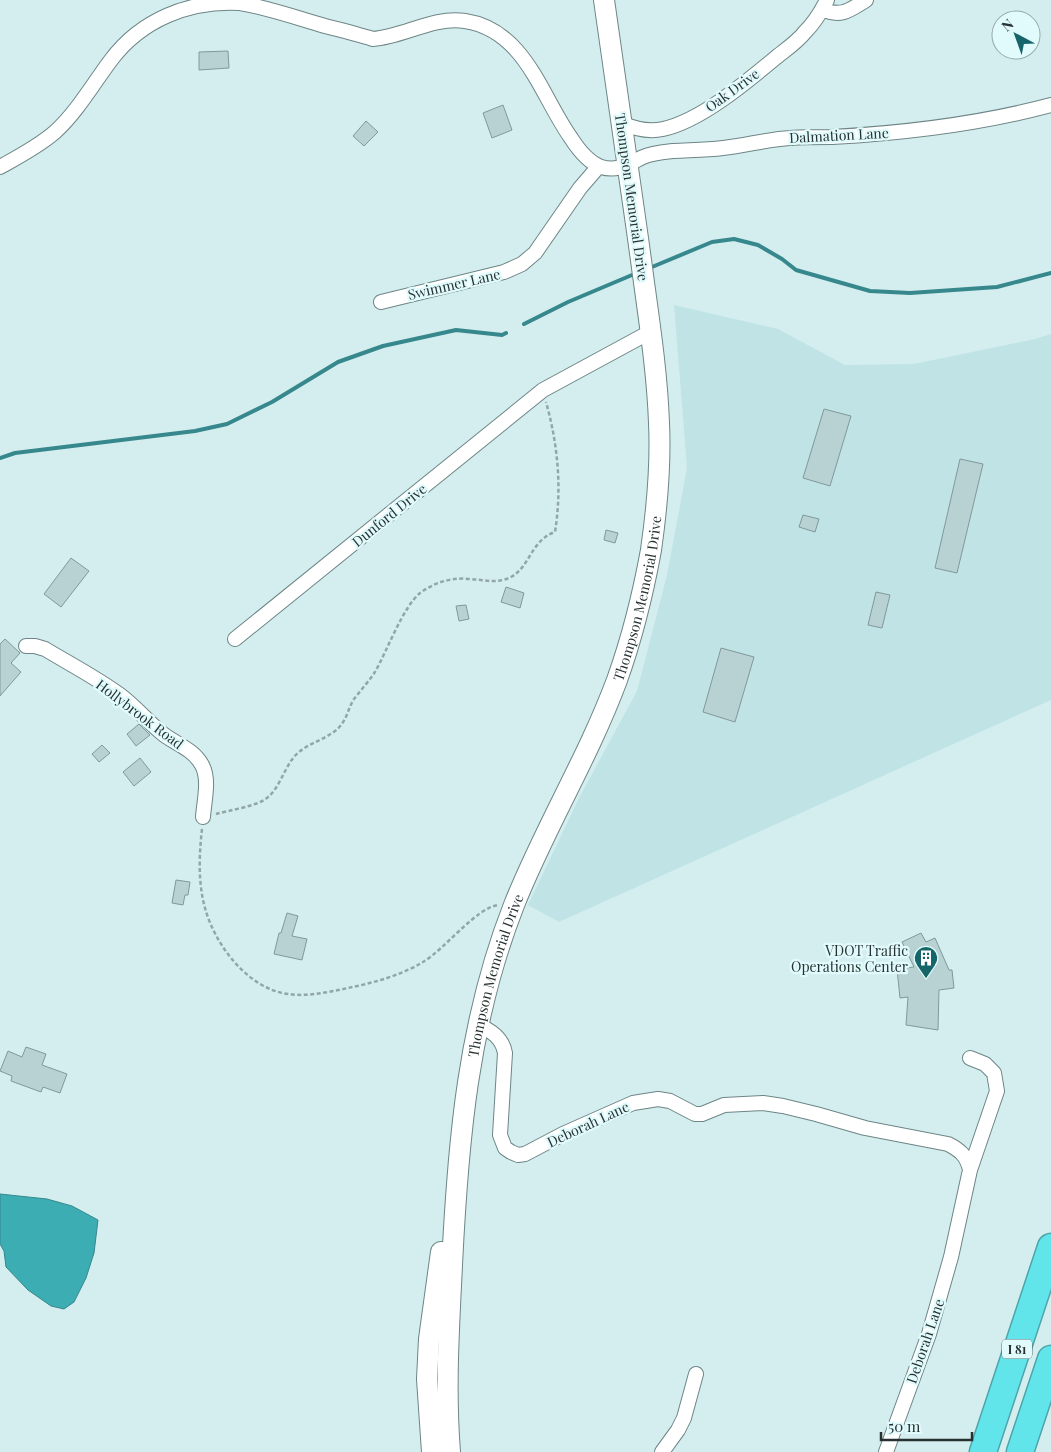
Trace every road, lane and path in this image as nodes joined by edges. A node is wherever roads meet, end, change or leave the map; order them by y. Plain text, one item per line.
1 (604, 0) edge
2 (866, 0) edge
3 (824, 4) edge
4 (1051, 105) edge
5 (622, 123) junction
6 (599, 166) junction
7 (628, 166) junction
8 (0, 167) edge
9 (381, 302) dead end
10 (650, 332) junction
11 (543, 390) junction
12 (235, 639) dead end
13 (26, 646) dead end
14 (203, 818) junction
15 (515, 904) junction
16 (477, 1024) junction
17 (970, 1058) dead end
18 (457, 1169) junction
19 (970, 1170) junction
20 (1051, 1247) edge
21 (1051, 1359) edge
22 (696, 1374) dead end
23 (1051, 1385) edge
24 (432, 1452) edge
25 (450, 1452) edge
26 (662, 1452) edge
27 (886, 1452) edge
28 (983, 1452) edge
29 (1020, 1452) edge
30 (1035, 1452) edge

1 - 5 main road, Thompson Memorial Drive
2 - 3 street, Oak Drive
3 - 5 street, Oak Drive
4 - 7 street, Dalmation Lane
5 - 7 main road, Thompson Memorial Drive
6 - 7 street
6 - 8 street
6 - 9 street, Swimmer Lane
7 - 10 main road, Thompson Memorial Drive
10 - 11 street, Dunford Drive
10 - 15 main road, Thompson Memorial Drive
11 - 12 street, Dunford Drive
11 - 14 path
13 - 14 street, Hollybrook Road
14 - 15 path
15 - 16 main road, Thompson Memorial Drive
16 - 18 main road, Thompson Memorial Drive
16 - 19 street, Deborah Lane
17 - 19 street, Deborah Lane
18 - 24 main road, Thompson Memorial Drive
18 - 25 main road, Thompson Memorial Drive
19 - 27 street, Deborah Lane
20 - 28 highway, I 81
21 - 29 highway, I 81
22 - 26 street
23 - 30 highway

